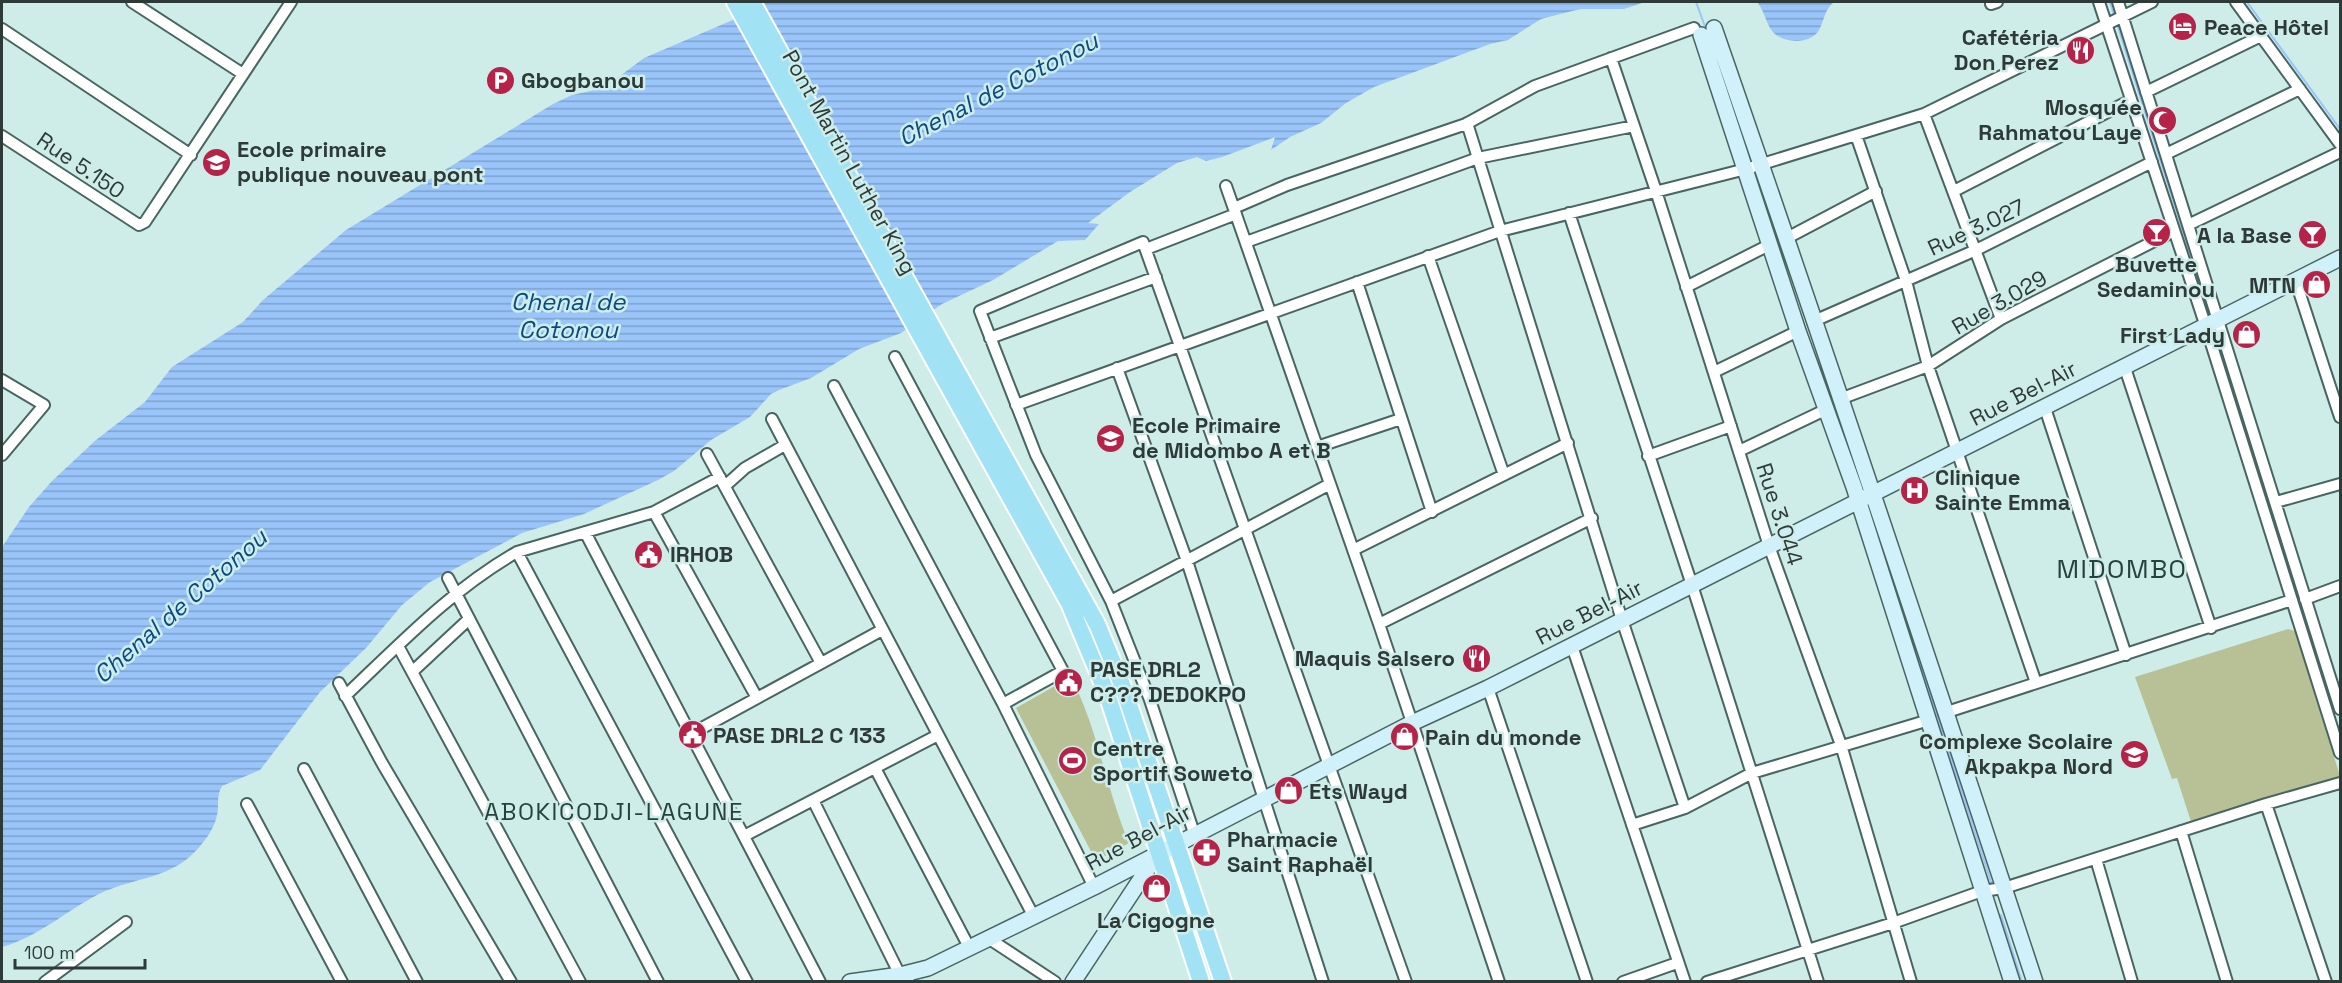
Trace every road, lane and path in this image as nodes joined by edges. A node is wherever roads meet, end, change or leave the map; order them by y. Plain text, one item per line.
1 (132, 2) edge
2 (291, 2) edge
3 (735, 2) edge
4 (752, 2) edge
5 (2099, 2) edge
6 (2118, 2) edge
7 (2152, 2) edge
8 (2235, 2) edge
9 (2122, 16) junction
10 (2106, 24) junction
11 (2, 29) edge
12 (1703, 30) junction
13 (2261, 36) junction
14 (1611, 58) junction
15 (243, 74) junction
16 (2300, 89) junction
17 (2146, 92) junction
18 (2132, 100) junction
19 (1924, 114) junction
20 (1467, 123) junction
21 (1634, 126) junction
22 (1856, 135) junction
23 (2, 136) edge
24 (2340, 144) edge
25 (2340, 152) edge
26 (2166, 154) junction
27 (191, 156) junction
28 (1478, 158) junction
29 (2152, 162) junction
30 (1762, 164) junction
31 (1746, 169) junction
32 (1226, 186) dead end
33 (1656, 191) junction
34 (1876, 191) junction
35 (1954, 191) junction
36 (1235, 211) junction
37 (1569, 213) junction
38 (2188, 225) junction
39 (1500, 231) junction
40 (2175, 231) junction
41 (1787, 238) junction
42 (1245, 242) junction
43 (1771, 244) junction
44 (1146, 249) junction
45 (1976, 250) junction
46 (1428, 256) junction
47 (2340, 258) edge
48 (1156, 277) junction
49 (1906, 281) junction
50 (1357, 282) junction
51 (2296, 282) junction
52 (1686, 287) junction
53 (1270, 313) junction
54 (2001, 319) junction
55 (1814, 321) junction
56 (2212, 324) junction
57 (1798, 332) junction
58 (990, 338) junction
59 (932, 341) junction
60 (1180, 346) junction
61 (895, 357) dead end
62 (1928, 366) junction
63 (1117, 368) junction
64 (2125, 368) junction
65 (1714, 372) junction
66 (2, 380) edge
67 (834, 386) dead end
68 (1840, 399) junction
69 (1016, 405) junction
70 (2045, 408) junction
71 (1825, 410) junction
72 (2340, 417) edge
73 (772, 419) dead end
74 (1401, 419) junction
75 (1731, 426) junction
76 (1568, 443) junction
77 (785, 445) junction
78 (1317, 447) junction
79 (1739, 451) junction
80 (1957, 452) junction
81 (707, 454) dead end
82 (2, 455) edge
83 (1648, 456) junction
84 (1504, 475) junction
85 (722, 482) junction
86 (1330, 484) junction
87 (2340, 484) edge
88 (1874, 494) junction
89 (1859, 501) junction
90 (2276, 502) junction
91 (654, 512) junction
92 (1432, 512) junction
93 (1592, 518) junction
94 (1246, 528) junction
95 (585, 532) junction
96 (1769, 546) junction
97 (1353, 550) junction
98 (518, 552) junction
99 (1187, 561) junction
100 (448, 578) dead end
101 (1692, 585) junction
102 (2340, 586) edge
103 (455, 593) junction
104 (2305, 599) junction
105 (2292, 600) junction
106 (1111, 601) junction
107 (469, 619) junction
108 (1622, 620) junction
109 (1379, 624) junction
110 (2211, 628) junction
111 (882, 630) junction
112 (398, 646) junction
113 (1572, 646) junction
114 (2126, 656) junction
115 (821, 663) junction
116 (412, 672) junction
117 (339, 683) dead end
118 (2036, 683) junction
119 (1488, 688) junction
120 (345, 696) junction
121 (757, 698) junction
122 (1003, 704) junction
123 (2340, 709) edge
124 (1944, 713) junction
125 (1929, 720) junction
126 (1412, 723) junction
127 (691, 734) junction
128 (938, 735) junction
129 (1841, 745) junction
130 (2340, 753) edge
131 (1329, 765) junction
132 (875, 768) junction
133 (304, 769) dead end
134 (1752, 773) junction
135 (2340, 783) edge
136 (1264, 797) junction
137 (813, 800) junction
138 (247, 804) dead end
139 (2266, 804) junction
140 (1685, 808) junction
141 (1632, 825) junction
142 (2181, 831) junction
143 (1194, 833) junction
144 (744, 836) junction
145 (1178, 842) junction
146 (1158, 853) junction
147 (2096, 859) junction
148 (1094, 887) junction
149 (2004, 888) junction
150 (1982, 891) junction
151 (1033, 915) junction
152 (126, 921) dead end
153 (1893, 923) junction
154 (988, 938) junction
155 (969, 946) junction
156 (1808, 950) junction
157 (1677, 963) junction
158 (905, 978) edge
159 (45, 981) edge
160 (342, 981) edge
161 (417, 981) edge
162 (511, 981) edge
163 (580, 981) edge
164 (658, 981) edge
165 (747, 981) edge
166 (820, 981) edge
167 (850, 981) edge
168 (1055, 981) edge
169 (1073, 981) edge
170 (1201, 981) edge
171 (1223, 981) edge
172 (1323, 981) edge
173 (1407, 981) edge
174 (1499, 981) edge
175 (1587, 981) edge
176 (1623, 981) edge
177 (1685, 981) edge
178 (1707, 981) edge
179 (1818, 981) edge
180 (1911, 981) edge
181 (2012, 981) edge
182 (2035, 981) edge
183 (2133, 981) edge
184 (2227, 981) edge
185 (2326, 981) edge

1 - 15 street
2 - 15 street
3 - 59 main road, Pont Martin Luther King
4 - 59 main road, Pont Martin Luther King
5 - 10 street
6 - 9 street
7 - 9 street
8 - 13 street
9 - 10 street
9 - 17 street
10 - 18 street
10 - 19 street
11 - 27 street
12 - 14 street
12 - 30 street
12 - 31 street
13 - 16 street
13 - 17 street
14 - 20 street
14 - 21 street, Rue 3.044
15 - 27 street
16 - 24 street
16 - 26 street
17 - 26 street
18 - 29 street
18 - 35 street
19 - 22 street
19 - 35 street
20 - 28 street
20 - 36 street
21 - 28 street
21 - 33 street, Rue 3.044
22 - 30 street
22 - 34 street
23 - 27 street, Rue 5.150
25 - 38 street
26 - 38 street
28 - 39 street
28 - 42 street
29 - 40 street
29 - 45 street, Rue 3.027
30 - 31 street
30 - 41 street
31 - 33 street
31 - 43 street
32 - 36 street
33 - 37 street
33 - 52 street, Rue 3.044
34 - 41 street
34 - 49 street
35 - 45 street
36 - 42 street
36 - 44 street
37 - 39 street
37 - 83 street
38 - 56 street
39 - 46 street
39 - 76 street
40 - 54 street, Rue 3.029
40 - 56 street
41 - 55 street
42 - 53 street
43 - 52 street
43 - 57 street
44 - 48 street
44 - 58 street
45 - 49 street, Rue 3.027
45 - 54 street
46 - 50 street
46 - 84 street
47 - 51 street, Rue Bel-Air
48 - 58 street
48 - 60 street
49 - 55 street, Rue 3.027
49 - 62 street
50 - 53 street
50 - 74 street
51 - 56 street, Rue Bel-Air
51 - 72 street
52 - 65 street, Rue 3.044
53 - 60 street
53 - 78 street
54 - 62 street, Rue 3.029
55 - 68 street
56 - 64 street, Rue Bel-Air
56 - 90 street
56 - 105 street
57 - 65 street
57 - 71 street
58 - 69 street
59 - 145 main road
59 - 146 main road
60 - 63 street
60 - 94 street
61 - 122 street
62 - 68 street, Rue 3.029
62 - 80 street
63 - 69 street
63 - 99 street
64 - 70 street, Rue Bel-Air
64 - 110 street
65 - 75 street, Rue 3.044
66 - 82 street
67 - 122 street
68 - 88 street
69 - 106 street
70 - 80 street, Rue Bel-Air
70 - 114 street
71 - 79 street
71 - 89 street
73 - 77 street
74 - 78 street
74 - 92 street
75 - 79 street, Rue 3.044
75 - 83 street
76 - 84 street
76 - 93 street
77 - 85 street
77 - 111 street
78 - 86 street
79 - 96 street, Rue 3.044
80 - 88 street, Rue Bel-Air
80 - 118 street
81 - 85 street
83 - 101 street
84 - 92 street
85 - 91 street
85 - 115 street
86 - 94 street
86 - 97 street
87 - 90 street
88 - 89 street, Rue Bel-Air
88 - 124 street
89 - 96 street, Rue Bel-Air
89 - 125 street
90 - 104 street
91 - 95 street
91 - 121 street
92 - 97 street
93 - 108 street
93 - 109 street
94 - 99 street
94 - 131 street
95 - 98 street
95 - 127 street
96 - 101 street, Rue Bel-Air
96 - 129 street, Rue 3.044
97 - 109 street
98 - 103 street
98 - 165 street
99 - 106 street
99 - 136 street
100 - 103 street
101 - 108 street, Rue Bel-Air
101 - 134 street
102 - 104 street
103 - 107 street
103 - 112 street
104 - 123 street
105 - 110 street
105 - 130 street
106 - 143 street
107 - 116 street
107 - 164 street
108 - 113 street, Rue Bel-Air
108 - 140 street
109 - 126 street
110 - 114 street
111 - 115 street
111 - 128 street
112 - 116 street
112 - 120 street
113 - 119 street, Rue Bel-Air
113 - 141 street
114 - 118 street
115 - 121 street
116 - 163 street
117 - 120 street
118 - 124 street
119 - 126 street, Rue Bel-Air
119 - 175 street
120 - 162 street
121 - 127 street
122 - 148 street
124 - 149 street
125 - 129 street
125 - 150 street
126 - 131 street, Rue Bel-Air
126 - 174 street
127 - 144 street
128 - 132 street
128 - 151 street
129 - 134 street
129 - 153 street, Rue 3.044
131 - 136 street, Rue Bel-Air
131 - 173 street
132 - 137 street
132 - 155 street
133 - 161 street
134 - 140 street
134 - 156 street
135 - 139 street
136 - 143 street, Rue Bel-Air
136 - 172 street
137 - 144 street
137 - 158 street
138 - 160 street
139 - 142 street
139 - 185 street
140 - 141 street
141 - 157 street
142 - 147 street
142 - 184 street
143 - 145 street, Rue Bel-Air
144 - 166 street
145 - 146 street, Rue Bel-Air
145 - 171 main road
146 - 148 street, Rue Bel-Air
146 - 169 street
146 - 170 main road
147 - 149 street
147 - 183 street
148 - 151 street, Rue Bel-Air
149 - 150 street
149 - 182 street
150 - 153 street
150 - 181 street
151 - 154 street, Rue Bel-Air
152 - 159 street
153 - 156 street
153 - 180 street, Rue 3.044
154 - 155 street, Rue Bel-Air
154 - 168 street
155 - 158 street, Rue Bel-Air
156 - 178 street
156 - 179 street
157 - 176 street
157 - 177 street
158 - 167 street, Rue Bel-Air

